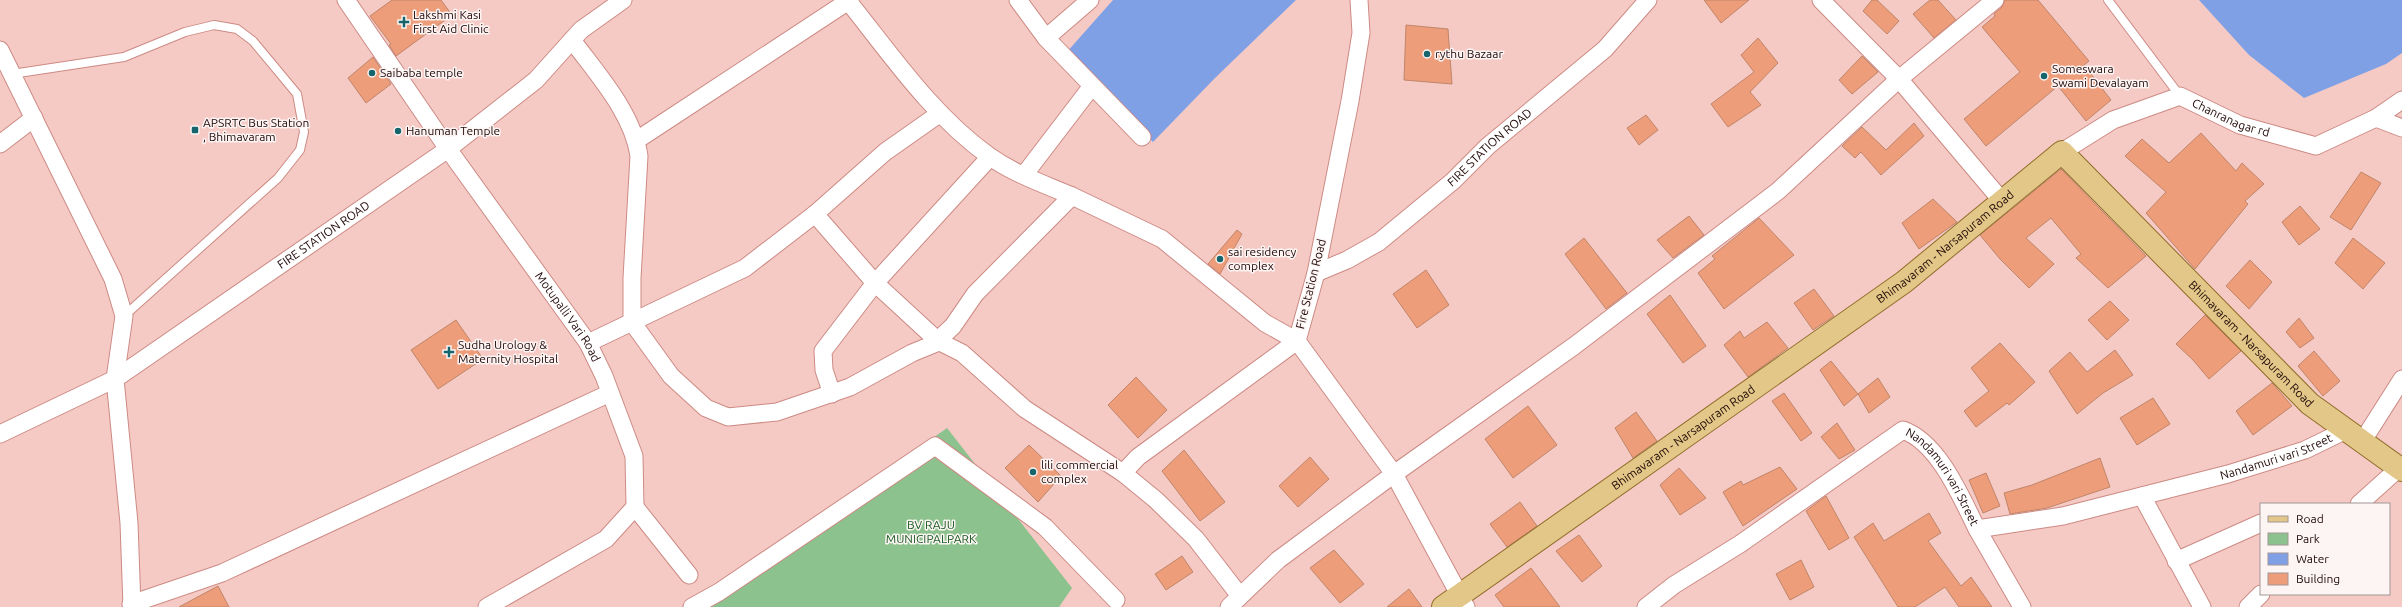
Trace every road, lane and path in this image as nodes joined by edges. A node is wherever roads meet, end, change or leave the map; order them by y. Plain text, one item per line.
1 (346, 0) edge
2 (623, 0) edge
3 (849, 0) edge
4 (1018, 0) edge
5 (1090, 0) edge
6 (1359, 0) edge
7 (1648, 0) edge
8 (1821, 0) edge
9 (1995, 0) edge
10 (2108, 0) edge
11 (1072, 6) edge
12 (1046, 38) junction
13 (572, 40) junction
14 (0, 50) edge
15 (12, 74) junction
16 (1899, 79) junction
17 (1092, 86) junction
18 (2180, 96) junction
19 (2402, 100) edge
20 (938, 114) junction
21 (34, 118) junction
22 (2376, 118) junction
23 (2402, 128) edge
24 (1142, 137) dead end
25 (637, 140) junction
26 (0, 144) edge
27 (448, 149) junction
28 (2062, 152) junction
29 (990, 157) junction
30 (1024, 175) junction
31 (1072, 196) junction
32 (2002, 201) junction
33 (815, 214) junction
34 (1316, 273) junction
35 (875, 283) junction
36 (124, 316) junction
37 (632, 322) junction
38 (938, 341) junction
39 (1297, 341) junction
40 (588, 343) junction
41 (115, 379) junction
42 (2402, 379) edge
43 (610, 393) junction
44 (832, 394) junction
45 (0, 434) edge
46 (2354, 436) junction
47 (2401, 469) edge
48 (1123, 473) junction
49 (1394, 474) junction
50 (2142, 496) junction
51 (2360, 503) edge
52 (635, 506) junction
53 (2260, 523) edge
54 (1977, 529) junction
55 (2176, 561) junction
56 (689, 575) dead end
57 (2260, 595) edge
58 (1116, 600) dead end
59 (1235, 601) edge
60 (1456, 603) edge
61 (131, 606) edge
62 (487, 607) edge
63 (692, 607) edge
64 (1646, 607) edge
65 (2022, 607) edge
66 (2202, 607) edge
67 (2248, 607) edge

1 - 27 street, Motupalli Vari Road
2 - 13 street, FIRE STATION ROAD
3 - 20 street
3 - 25 street
4 - 12 street
5 - 11 street
6 - 34 street, Fire Station Road
7 - 34 street, FIRE STATION ROAD
8 - 16 street
9 - 16 street
10 - 18 lane
11 - 12 street
12 - 17 street
13 - 25 street
13 - 27 street, FIRE STATION ROAD
14 - 15 street
15 - 21 street
15 - 36 lane
16 - 32 street
16 - 49 street
17 - 24 street
17 - 30 street
18 - 22 street, Chanranagar rd
18 - 28 street, Chanranagar rd
19 - 22 street, Chanranagar rd
20 - 29 street
20 - 33 street
21 - 26 street
21 - 36 street
22 - 23 street
25 - 37 street
27 - 40 street, Motupalli Vari Road
27 - 41 street, FIRE STATION ROAD
28 - 32 main road, Bhimavaram - Narsapuram Road
28 - 46 main road, Bhimavaram - Narsapuram Road
29 - 30 street
29 - 35 street
30 - 31 street
31 - 38 street
31 - 39 street
32 - 60 main road, Bhimavaram - Narsapuram Road
33 - 35 street
33 - 37 street
34 - 39 street, Fire Station Road
35 - 38 street
35 - 44 street
36 - 41 street
37 - 40 street
37 - 44 street
38 - 44 street
38 - 48 street
39 - 48 street
39 - 49 street, Fire Station Road
40 - 43 street, Motupalli Vari Road
41 - 45 street, FIRE STATION ROAD
41 - 61 street
42 - 46 street
43 - 52 street, Motupalli Vari Road
43 - 61 street
46 - 47 main road, Bhimavaram - Narsapuram Road
46 - 50 street, Nandamuri vari Street
47 - 51 street
48 - 59 street
49 - 59 street
49 - 60 street, Fire Station Road
50 - 54 street, Nandamuri vari Street
50 - 55 street
52 - 56 street
52 - 62 street
53 - 55 street
54 - 64 street, Nandamuri vari Street
54 - 65 street
55 - 66 street
57 - 67 street
58 - 63 street

